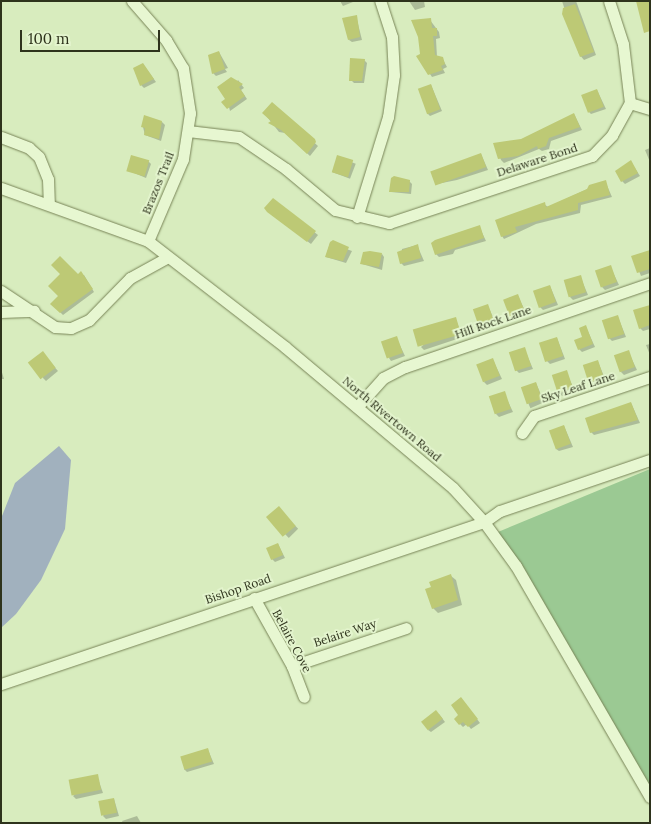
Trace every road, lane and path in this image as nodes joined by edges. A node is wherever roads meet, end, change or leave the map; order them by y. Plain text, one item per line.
1 (132, 1) edge
2 (380, 1) edge
3 (608, 1) edge
4 (630, 103) junction
5 (650, 109) edge
6 (188, 131) junction
7 (1, 137) edge
8 (1, 188) edge
9 (49, 204) junction
10 (357, 217) junction
11 (148, 241) junction
12 (168, 256) junction
13 (650, 283) edge
14 (1, 291) edge
15 (34, 311) junction
16 (1, 312) edge
17 (650, 377) edge
18 (357, 407) junction
19 (522, 433) dead end
20 (650, 460) edge
21 (484, 522) junction
22 (254, 598) junction
23 (406, 628) dead end
24 (292, 666) junction
25 (1, 684) edge
26 (304, 697) dead end
27 (650, 797) edge

1 - 6 street, Brazos Trail
2 - 10 street
3 - 4 street
4 - 5 street
4 - 10 street, Delaware Bond
6 - 10 street, Delaware Bond
6 - 11 street, Brazos Trail
7 - 9 street
8 - 9 street, North Rivertown Road
9 - 11 street, North Rivertown Road
11 - 12 street, North Rivertown Road
12 - 15 street
12 - 18 street, North Rivertown Road
13 - 18 street, Hill Rock Lane
14 - 15 street
15 - 16 street
17 - 19 street, Sky Leaf Lane
18 - 21 street, North Rivertown Road
20 - 21 street, Bishop Road
21 - 22 street, Bishop Road
21 - 27 street, North Rivertown Road
22 - 24 street, Belaire Cove
22 - 25 street, Bishop Road
23 - 24 street, Belaire Way
24 - 26 street, Belaire Cove

